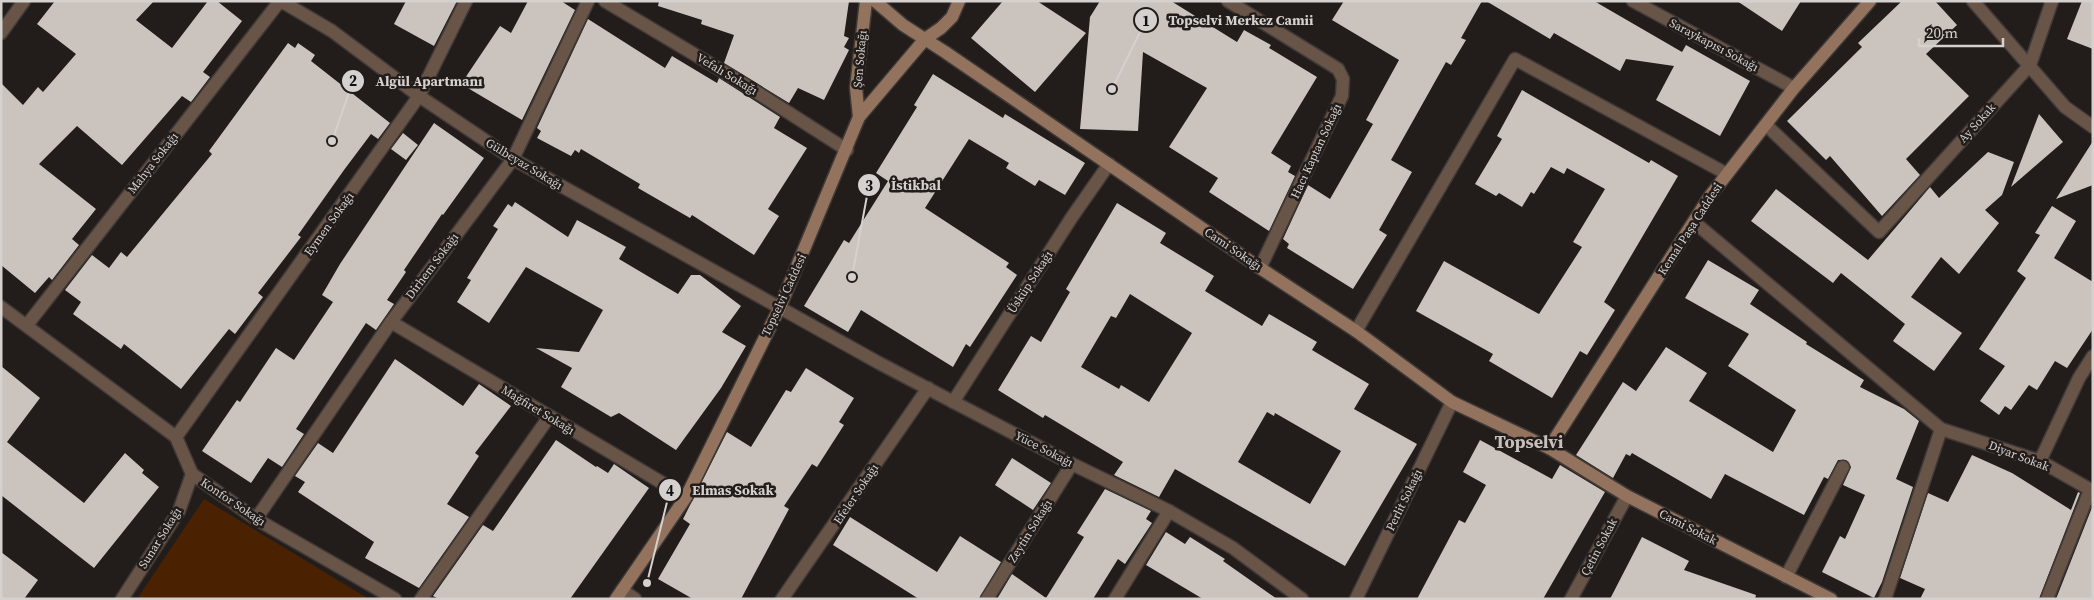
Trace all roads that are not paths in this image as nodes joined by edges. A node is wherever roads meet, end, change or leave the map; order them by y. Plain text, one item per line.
1 (24, 1) edge
2 (280, 1) edge
3 (466, 1) edge
4 (588, 1) edge
5 (605, 1) edge
6 (866, 1) edge
7 (875, 1) edge
8 (959, 1) edge
9 (1228, 1) edge
10 (1633, 1) edge
11 (1870, 1) edge
12 (1974, 1) edge
13 (2052, 1) edge
14 (1, 33) edge
15 (925, 39) junction
16 (2030, 65) junction
17 (1794, 88) junction
18 (419, 96) junction
19 (859, 117) junction
20 (1766, 125) junction
21 (2093, 127) edge
22 (847, 150) junction
23 (513, 159) junction
24 (1109, 164) junction
25 (1727, 174) junction
26 (1694, 222) junction
27 (1260, 268) junction
28 (1, 306) edge
29 (780, 307) junction
30 (390, 322) junction
31 (27, 326) junction
32 (1356, 331) junction
33 (2093, 356) edge
34 (928, 388) junction
35 (953, 402) junction
36 (1452, 402) junction
37 (549, 418) junction
38 (1941, 429) junction
39 (176, 437) junction
40 (1549, 448) junction
41 (2040, 461) junction
42 (1072, 464) junction
43 (1843, 467) dead end
44 (192, 474) junction
45 (2091, 491) edge
46 (1627, 496) junction
47 (686, 497) junction
48 (1169, 510) junction
49 (256, 519) junction
50 (1786, 577) junction
51 (619, 594) edge
52 (122, 599) edge
53 (395, 599) edge
54 (421, 599) edge
55 (635, 599) edge
56 (782, 599) edge
57 (987, 599) edge
58 (1115, 599) edge
59 (1302, 599) edge
60 (1356, 599) edge
61 (1571, 599) edge
62 (1831, 599) edge
63 (1885, 599) edge
64 (2046, 599) edge

1 - 14 street
2 - 18 street, Gülbeyaz Sokağı
2 - 31 street, Mahya Sokağı
3 - 18 street, Eymen Sokağı
4 - 23 street, Dirhem Sokağı
5 - 22 street, Vefalı Sokağı
6 - 19 street, Şen Sokağı
7 - 15 street, Cami Sokağı
8 - 15 street, Topselvi Caddesi
9 - 27 street, Hacı Kaptan Sokağı
10 - 17 street, Saraykapısı Sokağı
11 - 17 street, Kemal Paşa Caddesi
12 - 16 street
13 - 16 street, Ay Sokak
15 - 19 street, Topselvi Caddesi
15 - 24 street, Cami Sokağı
16 - 20 street, Ay Sokak
16 - 21 street
17 - 20 street, Kemal Paşa Caddesi
18 - 23 street, Gülbeyaz Sokağı
18 - 39 street, Eymen Sokağı
19 - 22 street, Topselvi Caddesi
20 - 25 street, Kemal Paşa Caddesi
22 - 29 street, Topselvi Caddesi
23 - 29 street, Gülbeyaz Sokağı
23 - 30 street, Dirhem Sokağı
24 - 27 street, Cami Sokağı
24 - 35 street, Üsküp Sokağı
25 - 26 street, Kemal Paşa Caddesi
25 - 32 street
26 - 38 street
26 - 40 street, Kemal Paşa Caddesi
27 - 32 street, Cami Sokağı
28 - 31 street, Konfor Sokağı
29 - 34 street, Yüce Sokağı
29 - 47 street, Topselvi Caddesi
30 - 37 street, Mağfiret Sokağı
30 - 49 street, Dirhem Sokağı
31 - 39 street, Konfor Sokağı
32 - 36 street, Cami Sokağı
33 - 41 street
34 - 35 street, Yüce Sokağı
34 - 56 street, Efeler Sokağı
35 - 42 street, Yüce Sokağı
36 - 40 street, Cami Sokağı
36 - 60 street, Perlit Sokağı
37 - 47 street, Mağfiret Sokağı
37 - 54 street
38 - 41 street, Diyar Sokak
38 - 63 street
39 - 44 street, Konfor Sokağı
40 - 46 street, Cami Sokak
41 - 45 street, Diyar Sokak
42 - 48 street, Yüce Sokağı
42 - 57 street, Zeytin Sokağı
43 - 50 street
44 - 49 street, Konfor Sokağı
44 - 52 street, Sunar Sokağı
45 - 64 street
46 - 50 street, Cami Sokak
46 - 61 street, Çetin Sokak
47 - 51 street, Topselvi Caddesi
48 - 58 street
48 - 59 street, Yüce Sokağı
49 - 53 street, Konfor Sokağı
50 - 62 street, Cami Sokak
51 - 55 street

